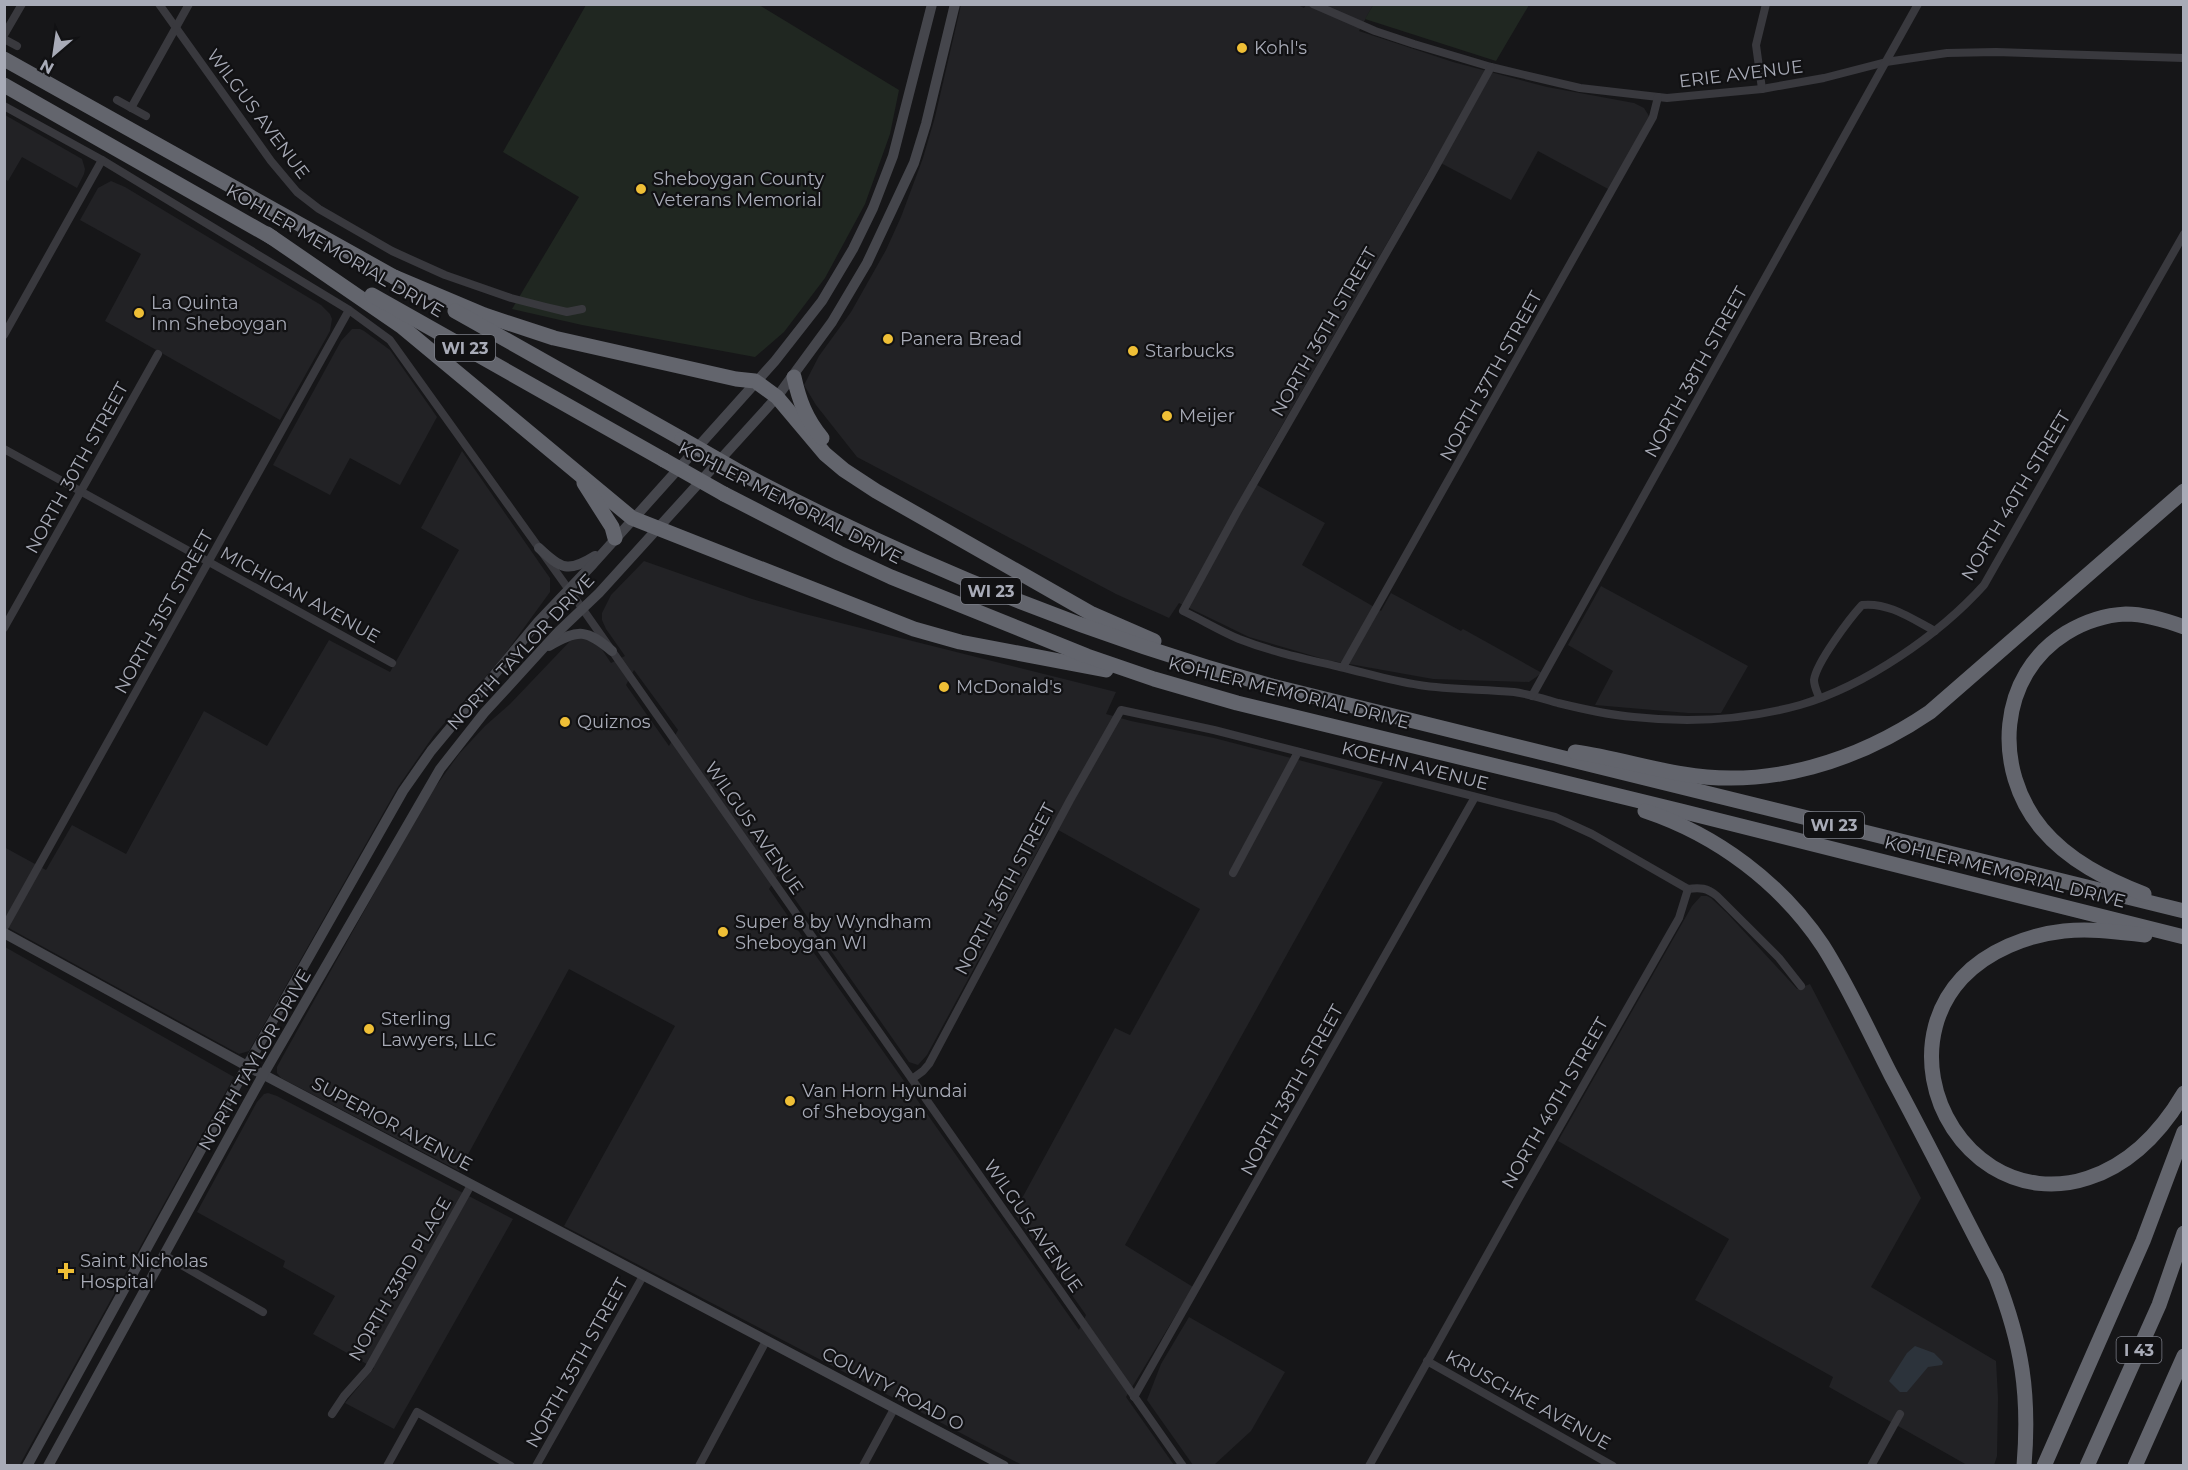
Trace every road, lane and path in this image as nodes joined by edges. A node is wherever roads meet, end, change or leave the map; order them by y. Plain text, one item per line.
1 (22, 4) edge
2 (159, 4) edge
3 (189, 4) edge
4 (932, 4) edge
5 (955, 4) edge
6 (1313, 4) edge
7 (1766, 4) edge
8 (1918, 4) edge
9 (176, 28) junction
10 (4, 37) edge
11 (17, 46) dead end
12 (2184, 58) edge
13 (4, 59) edge
14 (1886, 62) junction
15 (1491, 67) junction
16 (4, 85) edge
17 (1762, 89) junction
18 (1658, 97) junction
19 (117, 100) dead end
20 (4, 106) edge
21 (131, 108) junction
22 (146, 116) dead end
23 (102, 160) junction
24 (267, 234) junction
25 (2184, 234) edge
26 (394, 278) junction
27 (582, 309) dead end
28 (349, 310) junction
29 (4, 335) edge
30 (158, 354) dead end
31 (794, 377) junction
32 (756, 381) junction
33 (777, 398) junction
34 (4, 449) edge
35 (580, 475) junction
36 (2184, 490) edge
37 (81, 491) junction
38 (632, 518) junction
39 (933, 524) junction
40 (656, 527) junction
41 (610, 544) junction
42 (539, 548) junction
43 (209, 562) junction
44 (568, 590) junction
45 (582, 608) junction
46 (1183, 611) joint
47 (2184, 627) edge
48 (4, 628) edge
49 (1935, 631) junction
50 (612, 651) junction
51 (537, 655) junction
52 (392, 663) dead end
53 (1343, 667) junction
54 (1154, 679) junction
55 (1251, 680) junction
56 (1532, 696) junction
57 (1820, 698) junction
58 (1121, 710) joint
59 (1485, 739) junction
60 (1298, 752) junction
61 (1528, 774) junction
62 (1475, 796) junction
63 (1233, 873) dead end
64 (1688, 889) junction
65 (2184, 910) edge
66 (4, 931) edge
67 (2184, 938) edge
68 (1801, 986) dead end
69 (247, 1066) junction
70 (263, 1075) junction
71 (912, 1079) junction
72 (2184, 1093) edge
73 (2184, 1132) edge
74 (471, 1185) junction
75 (2184, 1233) edge
76 (164, 1255) junction
77 (643, 1276) junction
78 (263, 1312) dead end
79 (766, 1341) junction
80 (2184, 1356) edge
81 (1427, 1361) junction
82 (1134, 1397) junction
83 (894, 1408) junction
84 (332, 1414) dead end
85 (1900, 1414) dead end
86 (27, 1466) edge
87 (48, 1466) edge
88 (387, 1466) edge
89 (511, 1466) edge
90 (536, 1466) edge
91 (699, 1466) edge
92 (863, 1466) edge
93 (1004, 1466) edge
94 (1183, 1466) edge
95 (1369, 1466) edge
96 (1613, 1466) edge
97 (1871, 1466) edge
98 (2024, 1466) edge
99 (2044, 1466) edge
100 (2087, 1466) edge
101 (2134, 1466) edge

1 - 10 street
2 - 9 street, WILGUS AVENUE
3 - 9 street
4 - 32 main road, NORTH TAYLOR DRIVE
5 - 31 main road, NORTH TAYLOR DRIVE
6 - 15 street, ERIE AVENUE
7 - 17 street
8 - 14 street, NORTH 38TH STREET
9 - 21 street
9 - 27 street, WILGUS AVENUE
10 - 11 street
12 - 14 street, ERIE AVENUE
13 - 26 highway, KOHLER MEMORIAL DRIVE / WI 23
14 - 17 street, ERIE AVENUE
14 - 56 street, NORTH 38TH STREET
15 - 18 street, ERIE AVENUE
15 - 46 street, NORTH 36TH STREET
16 - 24 highway, KOHLER MEMORIAL DRIVE / WI 23
17 - 18 street, ERIE AVENUE
18 - 53 street, NORTH 37TH STREET
19 - 21 street
20 - 23 street, WILGUS AVENUE
21 - 22 street
23 - 28 street, WILGUS AVENUE
23 - 29 street
24 - 35 highway
24 - 54 highway, KOHLER MEMORIAL DRIVE / WI 23, bridge
25 - 49 street, NORTH 40TH STREET
26 - 32 highway
26 - 55 highway, KOHLER MEMORIAL DRIVE / WI 23, bridge
28 - 42 street, WILGUS AVENUE
28 - 43 street, NORTH 31ST STREET
30 - 37 street, NORTH 30TH STREET
31 - 33 main road, NORTH TAYLOR DRIVE
31 - 39 highway
32 - 33 highway
32 - 38 main road, NORTH TAYLOR DRIVE
33 - 39 highway
33 - 40 main road, NORTH TAYLOR DRIVE
34 - 37 street, MICHIGAN AVENUE
35 - 38 highway
35 - 41 highway
36 - 59 highway
37 - 43 street, MICHIGAN AVENUE
37 - 48 street, NORTH 30TH STREET
38 - 40 highway
38 - 41 main road, NORTH TAYLOR DRIVE
39 - 55 highway
40 - 45 main road, NORTH TAYLOR DRIVE
40 - 54 highway
41 - 42 main road
41 - 44 main road, NORTH TAYLOR DRIVE
42 - 44 street, WILGUS AVENUE
43 - 52 street, MICHIGAN AVENUE
43 - 66 street, NORTH 31ST STREET
44 - 45 street, WILGUS AVENUE
44 - 69 main road, NORTH TAYLOR DRIVE
45 - 50 street, WILGUS AVENUE
45 - 51 main road, NORTH TAYLOR DRIVE
46 - 53 street, NORTH 40TH STREET
47 - 65 highway
49 - 57 street, NORTH 40TH STREET
49 - 57 street
50 - 51 main road
50 - 71 street, WILGUS AVENUE
51 - 70 main road, NORTH TAYLOR DRIVE
53 - 56 street, NORTH 40TH STREET
54 - 61 highway, KOHLER MEMORIAL DRIVE / WI 23
55 - 59 highway, KOHLER MEMORIAL DRIVE / WI 23
56 - 57 street, NORTH 40TH STREET
58 - 60 street, KOEHN AVENUE
58 - 71 street, NORTH 36TH STREET
59 - 65 highway, KOHLER MEMORIAL DRIVE / WI 23
60 - 62 street, KOEHN AVENUE
60 - 63 street
61 - 67 highway, KOHLER MEMORIAL DRIVE / WI 23
61 - 98 highway
62 - 64 street, KOEHN AVENUE
62 - 82 street, NORTH 38TH STREET
64 - 68 street
64 - 81 street, NORTH 40TH STREET
66 - 69 main road, SUPERIOR AVENUE
67 - 72 highway
69 - 70 main road, SUPERIOR AVENUE
69 - 86 main road, NORTH TAYLOR DRIVE
70 - 74 main road, SUPERIOR AVENUE
70 - 76 main road, NORTH TAYLOR DRIVE
71 - 82 street, WILGUS AVENUE
73 - 99 highway
74 - 77 main road, SUPERIOR AVENUE
74 - 84 street, NORTH 33RD PLACE
75 - 100 highway, I 43
76 - 78 street
76 - 87 main road, NORTH TAYLOR DRIVE
77 - 79 main road, SUPERIOR AVENUE
77 - 90 street, NORTH 35TH STREET
79 - 83 main road, COUNTY ROAD O
79 - 91 street
80 - 101 highway, I 43
81 - 95 street, NORTH 40TH STREET
81 - 96 street, KRUSCHKE AVENUE
82 - 94 street, WILGUS AVENUE
83 - 92 street
83 - 93 main road, COUNTY ROAD O
85 - 97 street
88 - 89 street

